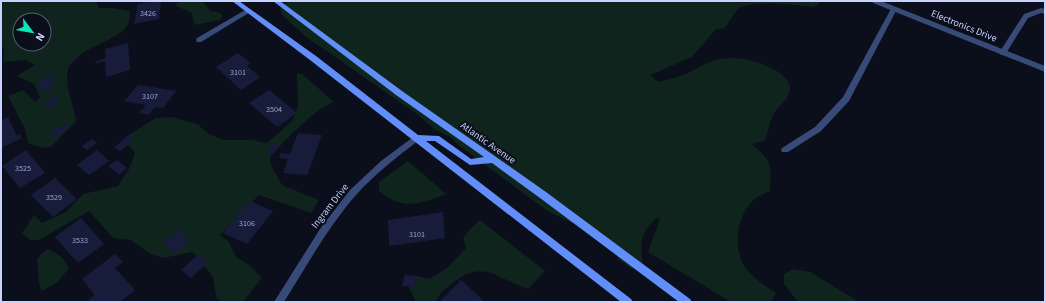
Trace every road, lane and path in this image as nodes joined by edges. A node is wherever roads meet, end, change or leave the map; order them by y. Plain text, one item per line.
1 (234, 1) edge
2 (276, 1) edge
3 (875, 1) edge
4 (894, 9) junction
5 (249, 11) junction
6 (1045, 12) edge
7 (199, 40) dead end
8 (1003, 52) junction
9 (1045, 70) edge
10 (416, 138) junction
11 (785, 150) dead end
12 (492, 160) junction
13 (279, 302) edge
14 (628, 302) edge
15 (687, 302) edge

1 - 5 main road
2 - 12 main road, Atlantic Avenue
3 - 4 street, Electronics Drive
4 - 8 street, Electronics Drive
4 - 11 street
5 - 7 street
5 - 10 main road
6 - 8 street
8 - 9 street, Electronics Drive
10 - 12 main road
10 - 13 street, Ingram Drive
10 - 14 main road
12 - 15 main road, Atlantic Avenue

